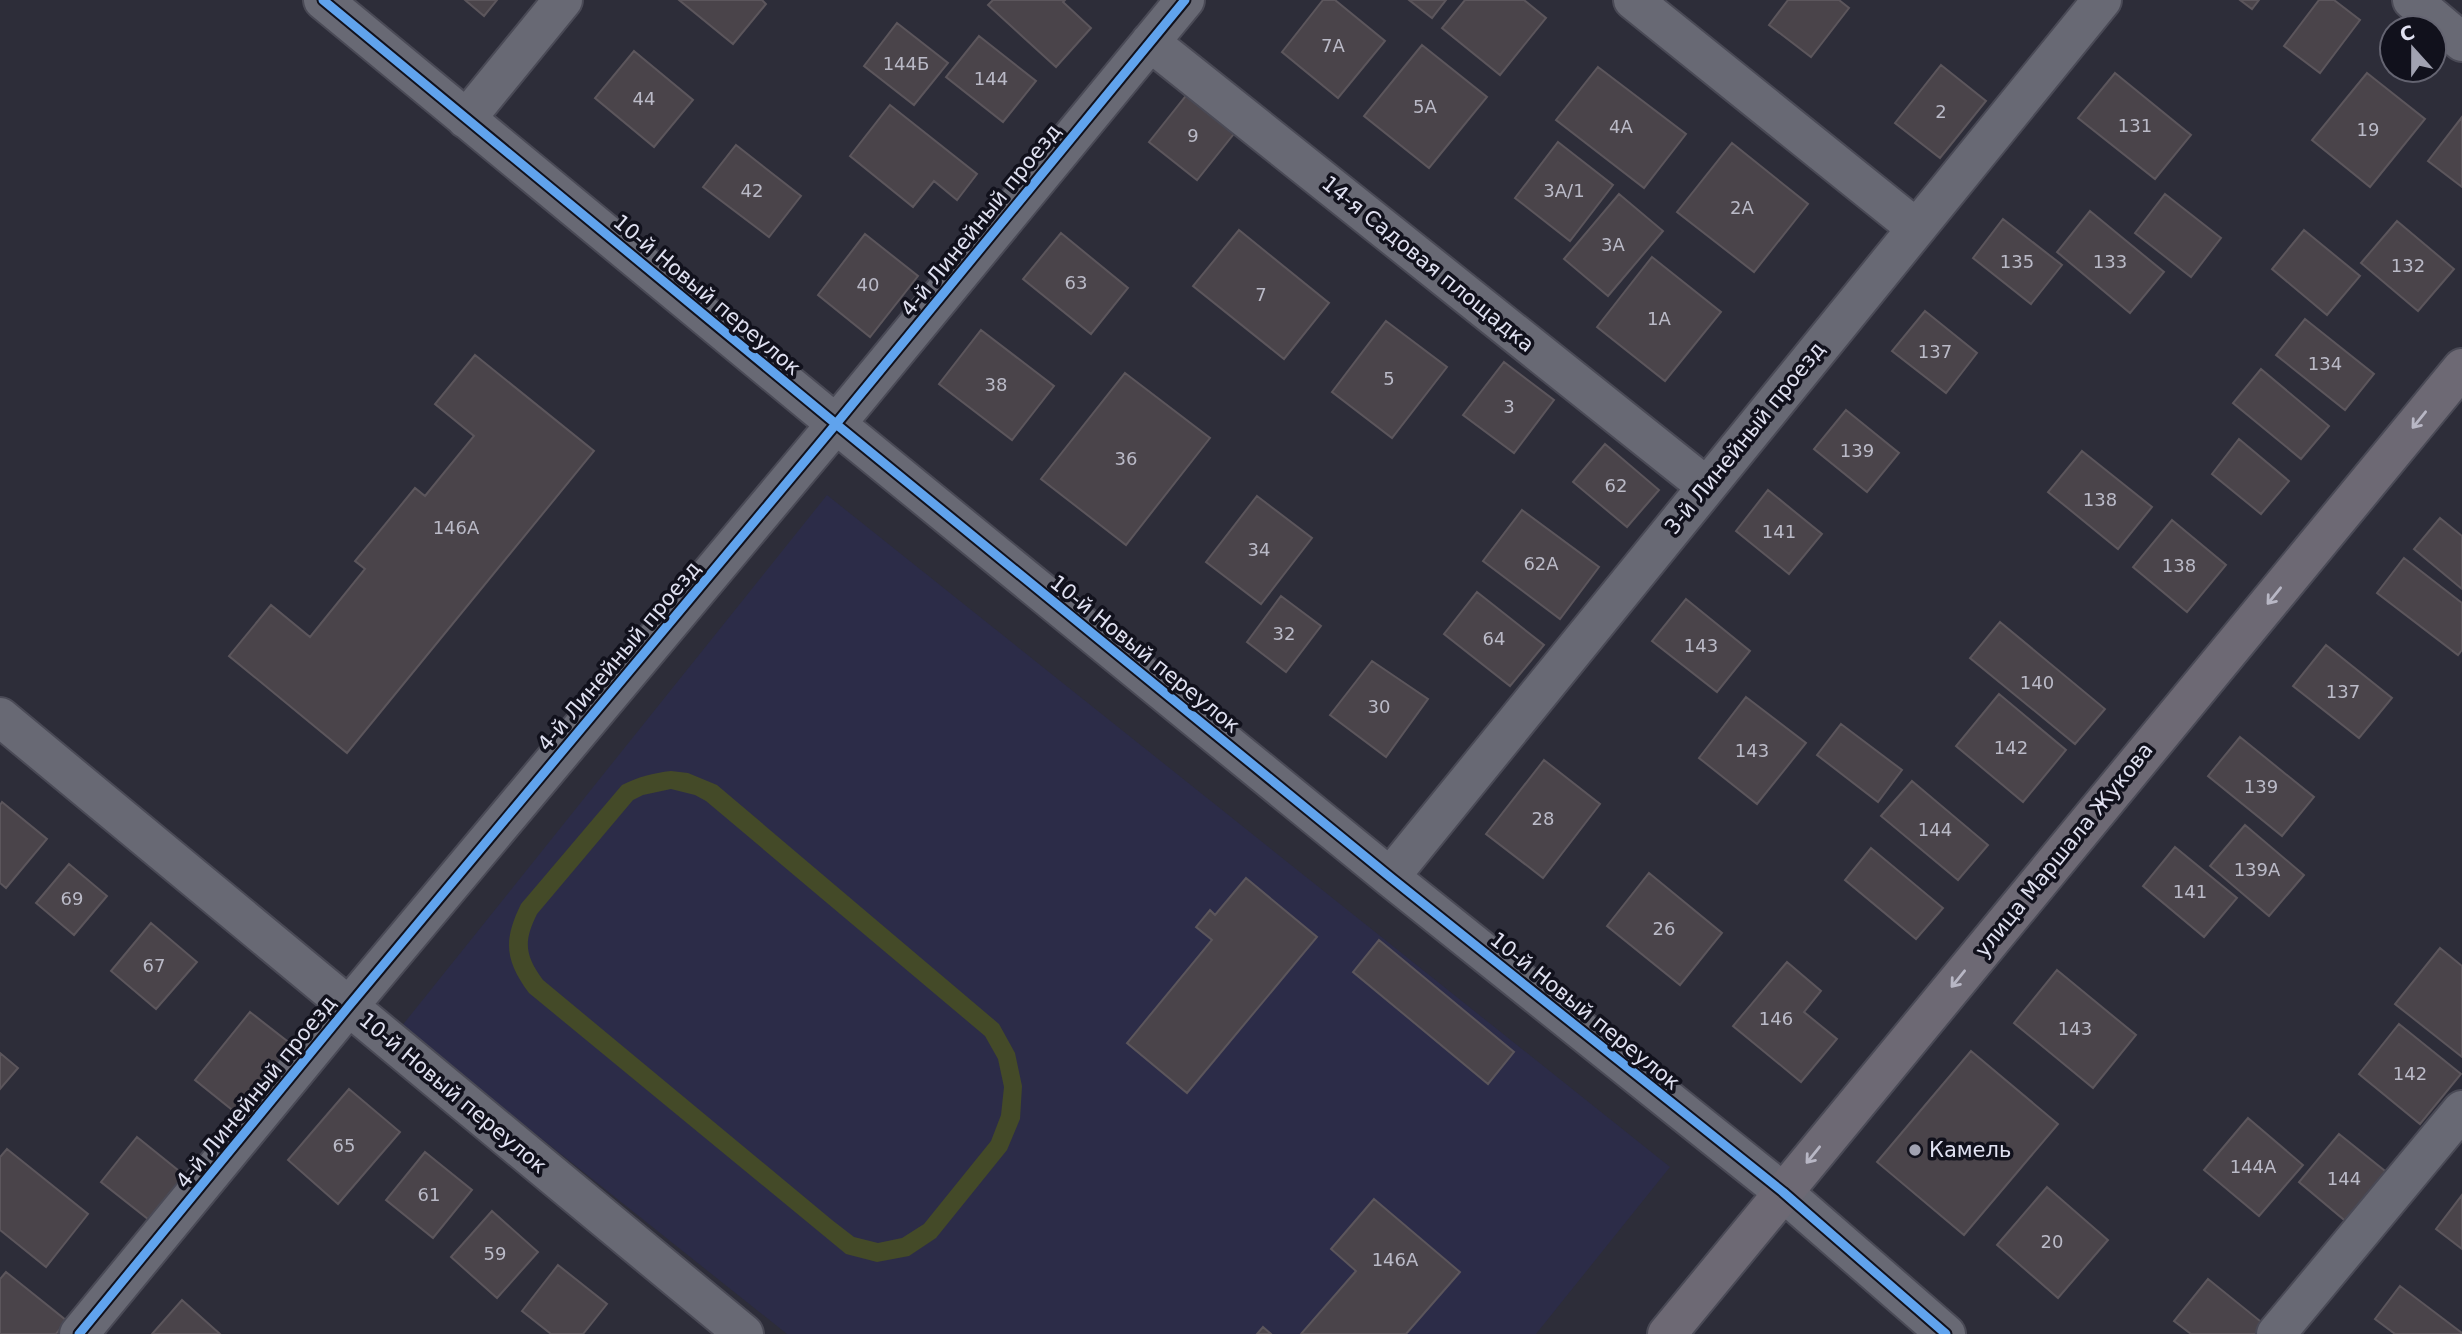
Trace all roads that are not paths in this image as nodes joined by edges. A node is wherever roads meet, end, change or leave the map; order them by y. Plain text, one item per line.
1 (323, 0) edge
2 (563, 0) edge
3 (1185, 0) edge
4 (1633, 0) edge
5 (2102, 0) edge
6 (2412, 0) edge
7 (1150, 42) junction
8 (2462, 42) edge
9 (466, 118) junction
10 (1916, 228) junction
11 (2462, 368) edge
12 (836, 424) junction
13 (1706, 486) junction
14 (0, 717) edge
15 (1390, 877) junction
16 (349, 1006) junction
17 (2458, 1123) edge
18 (1783, 1192) junction
19 (79, 1334) edge
20 (744, 1334) edge
21 (1667, 1334) edge
22 (1946, 1334) edge
23 (2276, 1334) edge

1 - 9 street, 10-й Новый переулок
2 - 9 street
3 - 7 street, 4-й Линейный проезд
4 - 10 street
5 - 10 street, 3-й Линейный проезд
6 - 8 street
7 - 12 street, 4-й Линейный проезд
7 - 13 street, 14-я Садовая площадка
9 - 12 street, 10-й Новый переулок
10 - 13 street, 3-й Линейный проезд
11 -> 18 main road, улица Маршала Жукова
12 - 15 street, 10-й Новый переулок
12 - 16 street, 4-й Линейный проезд
13 - 15 street, 3-й Линейный проезд
14 - 16 street, 10-й Новый переулок
15 - 18 street, 10-й Новый переулок
16 - 19 street, 4-й Линейный проезд
16 - 20 street, 10-й Новый переулок
17 - 23 street
18 - 21 main road, улица Маршала Жукова
18 - 22 street, 10-й Новый переулок

